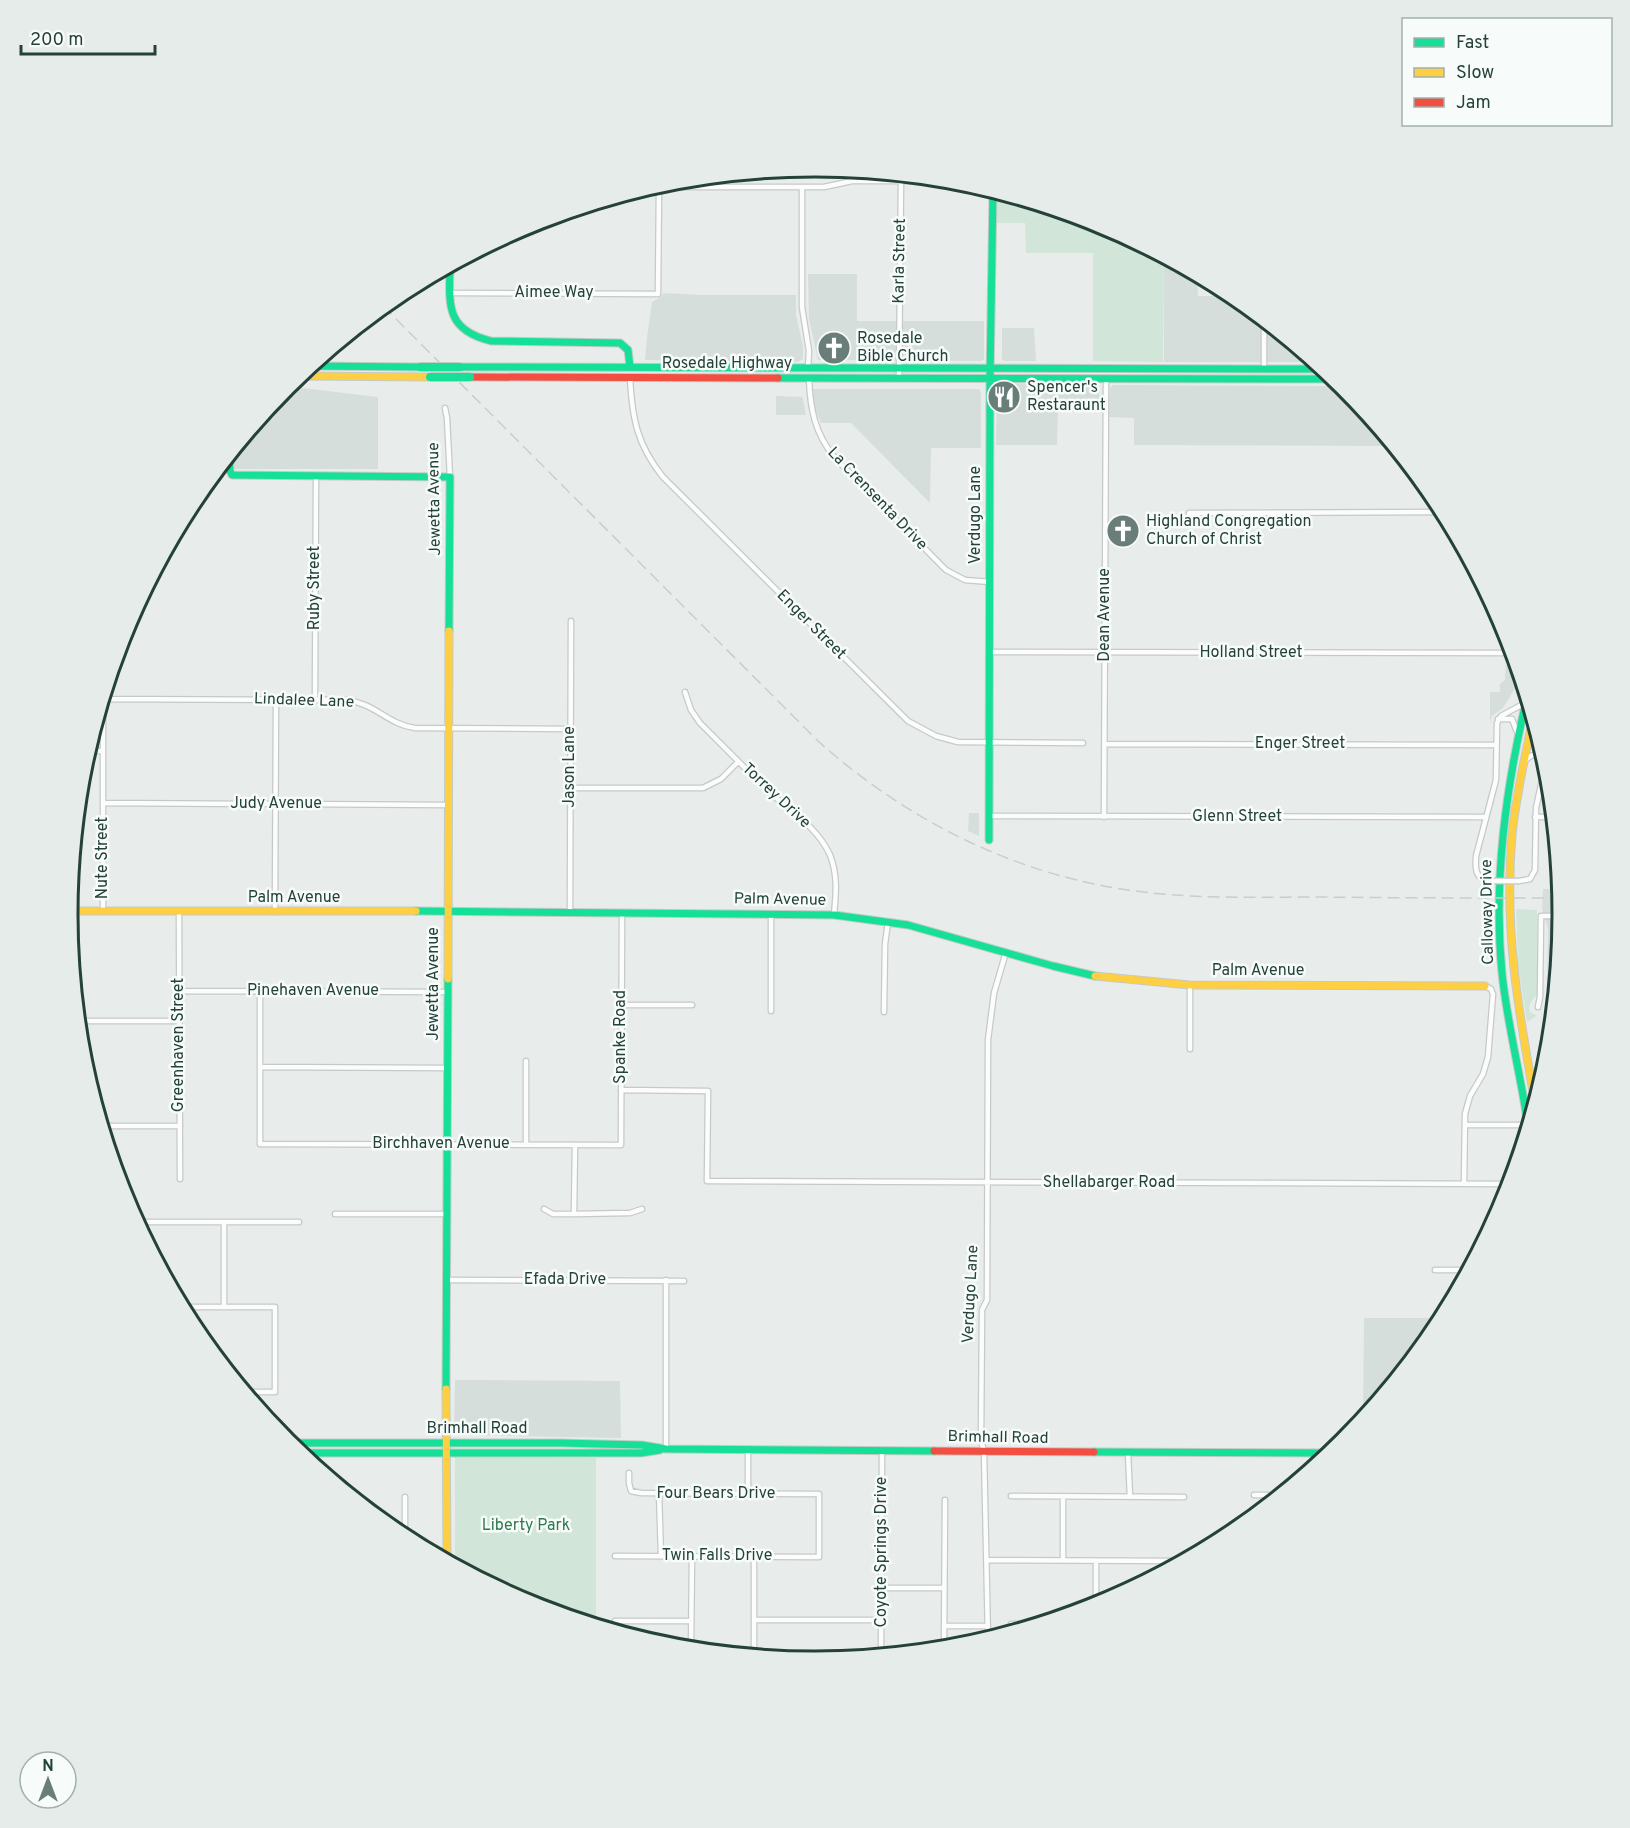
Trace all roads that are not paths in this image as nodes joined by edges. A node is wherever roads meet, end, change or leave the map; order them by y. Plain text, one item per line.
1 (887, 181) edge
2 (901, 182) edge
3 (695, 187) edge
4 (802, 187) junction
5 (659, 194) edge
6 (993, 199) edge
7 (450, 275) edge
8 (449, 293) junction
9 (1264, 329) edge
10 (323, 366) edge
11 (338, 366) junction
12 (630, 367) junction
13 (320, 368) edge
14 (693, 368) junction
15 (808, 368) junction
16 (899, 368) junction
17 (991, 368) junction
18 (852, 369) junction
19 (1086, 369) junction
20 (1179, 369) junction
21 (1264, 369) junction
22 (1311, 369) edge
23 (1316, 374) edge
24 (312, 376) edge
25 (630, 377) junction
26 (739, 377) junction
27 (809, 377) junction
28 (531, 378) junction
29 (899, 378) junction
30 (990, 378) junction
31 (1047, 378) junction
32 (1106, 378) junction
33 (1272, 378) junction
34 (1321, 379) edge
35 (445, 408) dead end
36 (230, 465) edge
37 (316, 476) junction
38 (450, 477) junction
39 (1432, 512) edge
40 (1189, 513) dead end
41 (990, 582) junction
42 (571, 621) dead end
43 (990, 652) junction
44 (1105, 652) junction
45 (1504, 653) edge
46 (685, 692) dead end
47 (111, 698) edge
48 (276, 700) junction
49 (315, 700) junction
50 (1521, 703) edge
51 (1523, 711) edge
52 (1498, 719) junction
53 (103, 723) edge
54 (449, 728) junction
55 (571, 729) junction
56 (1530, 734) edge
57 (1517, 740) junction
58 (989, 743) junction
59 (1083, 743) dead end
60 (1104, 744) junction
61 (1496, 745) junction
62 (96, 751) edge
63 (103, 751) junction
64 (1534, 754) edge
65 (738, 762) junction
66 (1523, 763) junction
67 (1541, 787) edge
68 (570, 788) junction
69 (103, 804) junction
70 (276, 804) junction
71 (448, 805) junction
72 (989, 816) junction
73 (1104, 817) junction
74 (1486, 817) junction
75 (1535, 817) junction
76 (1546, 817) edge
77 (989, 840) dead end
78 (78, 911) edge
79 (103, 911) junction
80 (178, 911) junction
81 (448, 911) junction
82 (275, 912) junction
83 (570, 912) junction
84 (622, 913) junction
85 (771, 913) junction
86 (834, 915) junction
87 (1552, 916) edge
88 (888, 921) junction
89 (1006, 952) junction
90 (1190, 985) junction
91 (1485, 986) joint
92 (179, 991) junction
93 (260, 991) junction
94 (448, 992) junction
95 (621, 1005) junction
96 (692, 1005) dead end
97 (1538, 1007) dead end
98 (771, 1011) dead end
99 (884, 1012) dead end
100 (86, 1021) edge
101 (179, 1021) junction
102 (1190, 1049) dead end
103 (526, 1061) dead end
104 (260, 1067) junction
105 (448, 1068) junction
106 (1532, 1085) edge
107 (621, 1090) junction
108 (1525, 1111) edge
109 (1465, 1125) junction
110 (109, 1126) edge
111 (180, 1126) junction
112 (1521, 1126) edge
113 (448, 1144) junction
114 (526, 1144) junction
115 (574, 1144) junction
116 (621, 1145) joint
117 (180, 1179) dead end
118 (987, 1182) junction
119 (1464, 1184) junction
120 (1501, 1184) edge
121 (544, 1209) dead end
122 (642, 1209) dead end
123 (334, 1214) dead end
124 (447, 1214) junction
125 (574, 1214) junction
126 (146, 1222) edge
127 (224, 1222) junction
128 (299, 1222) dead end
129 (1435, 1270) dead end
130 (1460, 1270) edge
131 (447, 1280) junction
132 (666, 1281) junction
133 (684, 1281) dead end
134 (192, 1307) edge
135 (224, 1307) junction
136 (254, 1392) edge
137 (446, 1442) junction
138 (302, 1443) edge
139 (561, 1443) junction
140 (621, 1444) junction
141 (666, 1449) junction
142 (748, 1449) junction
143 (882, 1450) junction
144 (984, 1451) junction
145 (313, 1453) edge
146 (516, 1453) junction
147 (580, 1453) junction
148 (1128, 1453) junction
149 (447, 1454) junction
150 (1316, 1454) edge
151 (628, 1473) dead end
152 (659, 1493) junction
153 (748, 1494) junction
154 (1254, 1495) dead end
155 (1269, 1495) edge
156 (1011, 1496) dead end
157 (405, 1497) dead end
158 (1063, 1497) junction
159 (1130, 1497) junction
160 (1184, 1497) dead end
161 (945, 1500) dead end
162 (405, 1526) edge
163 (447, 1551) edge
164 (615, 1556) dead end
165 (661, 1556) junction
166 (692, 1556) junction
167 (754, 1557) junction
168 (819, 1557) joint
169 (987, 1560) junction
170 (1063, 1560) junction
171 (1096, 1561) junction
172 (1167, 1561) edge
173 (882, 1588) junction
174 (944, 1588) junction
175 (1096, 1595) edge
176 (754, 1620) junction
177 (881, 1620) junction
178 (615, 1621) dead end
179 (691, 1621) junction
180 (944, 1626) junction
181 (988, 1626) junction
182 (988, 1630) edge
183 (691, 1640) edge
184 (944, 1640) edge
185 (754, 1648) edge
186 (881, 1648) edge

1 - 4 street
2 - 16 street, Karla Street
3 - 4 street, Aimee Way
4 - 15 street
5 - 8 street, Aimee Way
6 - 17 street, Verdugo Lane
7 - 8 street
8 - 12 street
9 - 21 street
10 - 11 street, Rosedale Highway
11 - 12 street, Rosedale Highway, bridge
11 - 13 street
12 - 14 street, Rosedale Highway
12 - 28 street
14 - 15 street, Rosedale Highway
14 - 25 street
15 - 18 street, Rosedale Highway
15 - 26 street
16 - 17 street, Rosedale Highway
16 - 18 street, Rosedale Highway
16 - 29 street, Karla Street
17 - 19 street, Rosedale Highway
17 - 30 street, Verdugo Lane
18 - 27 street
19 - 20 street, Rosedale Highway
19 - 31 street
20 - 21 street, Rosedale Highway
20 - 32 street
21 - 22 street, Rosedale Highway
23 - 33 street
24 - 28 street, Rosedale Highway, bridge
25 - 26 street, Rosedale Highway
25 - 28 street, Rosedale Highway
25 - 58 street, Enger Street
26 - 27 street, Rosedale Highway
27 - 29 street, Rosedale Highway
27 - 41 street, La Crensenta Drive
29 - 30 street, Rosedale Highway
30 - 31 street, Rosedale Highway
30 - 41 street, Verdugo Lane
31 - 32 street, Rosedale Highway
32 - 33 street, Rosedale Highway
32 - 44 street, Dean Avenue
33 - 34 street, Rosedale Highway
35 - 38 street, Jewetta Avenue
36 - 37 street
37 - 38 street
37 - 49 street, Ruby Street
38 - 54 street, Jewetta Avenue
39 - 40 street
41 - 43 street, Verdugo Lane
42 - 55 street, Jason Lane
43 - 44 street, Holland Street
43 - 58 street, Verdugo Lane
44 - 45 street, Holland Street
44 - 60 street, Dean Avenue
46 - 65 street, Torrey Drive
47 - 48 street, Lindalee Lane
48 - 49 street, Lindalee Lane
48 - 70 street
49 - 54 street, Lindalee Lane
50 - 52 street
51 - 57 street, Calloway Drive
52 - 57 street
52 - 61 street
53 - 63 street, Nute Street
54 - 55 street, Lindalee Lane
54 - 71 street, Jewetta Avenue
55 - 68 street, Jason Lane
56 - 66 street, Calloway Drive
57 - 108 street, Calloway Drive
58 - 59 street, Enger Street
58 - 72 street, Verdugo Lane
60 - 61 street, Enger Street
60 - 73 street, Dean Avenue
61 - 74 street
62 - 63 street
63 - 69 street, Nute Street
64 - 66 street
65 - 68 street
65 - 86 street, Torrey Drive
66 - 106 street, Calloway Drive
67 - 75 street
68 - 83 street, Jason Lane
69 - 70 street, Judy Avenue
69 - 79 street, Nute Street
70 - 71 street, Judy Avenue
70 - 82 street
71 - 81 street, Jewetta Avenue
72 - 73 street, Glenn Street
72 - 77 street, Verdugo Lane
73 - 74 street, Glenn Street
74 - 75 street, bridge
75 - 76 street
78 - 79 street, Palm Avenue
79 - 80 street, Palm Avenue
80 - 82 street, Palm Avenue
80 - 92 street, Greenhaven Street
81 - 82 street, Palm Avenue
81 - 83 street, Palm Avenue
81 - 94 street, Jewetta Avenue
83 - 84 street, Palm Avenue
84 - 85 street, Palm Avenue
84 - 95 street, Spanke Road
85 - 86 street, Palm Avenue
85 - 98 street
86 - 88 street, Palm Avenue
87 - 97 street
88 - 89 street, Palm Avenue
88 - 99 street
89 - 90 street, Palm Avenue
89 - 118 street, Verdugo Lane
90 - 91 street, Palm Avenue
90 - 102 street
91 - 109 street
92 - 93 street, Pinehaven Avenue
92 - 101 street, Greenhaven Street
93 - 94 street, Pinehaven Avenue
93 - 104 street
94 - 105 street, Jewetta Avenue
95 - 96 street
95 - 107 street, Spanke Road
100 - 101 street
101 - 111 street, Greenhaven Street
103 - 114 street
104 - 105 street
104 - 113 street, Birchhaven Avenue
105 - 113 street, Jewetta Avenue
107 - 116 street, Spanke Road
107 - 118 street, Shellabarger Road
109 - 112 street
109 - 119 street
110 - 111 street
111 - 117 street, Greenhaven Street
113 - 114 street, Birchhaven Avenue
113 - 124 street, Jewetta Avenue
114 - 115 street, Birchhaven Avenue
115 - 116 street, Birchhaven Avenue
115 - 125 street
118 - 119 street, Shellabarger Road
118 - 144 street, Verdugo Lane
119 - 120 street, Shellabarger Road
121 - 125 street
122 - 125 street
123 - 124 street
124 - 131 street, Jewetta Avenue
126 - 127 street
127 - 128 street
127 - 135 street
129 - 130 street
131 - 132 street, Efada Drive
131 - 137 street, Jewetta Avenue
132 - 133 street, Efada Drive
132 - 141 street
134 - 135 street
135 - 136 street
137 - 138 street, Brimhall Road
137 - 139 street, Brimhall Road
137 - 149 street, Jewetta Avenue
139 - 140 street, Brimhall Road
139 - 146 street
140 - 141 street, Brimhall Road
140 - 147 street
141 - 142 street, Brimhall Road
141 - 147 street, Brimhall Road
142 - 143 street, Brimhall Road
142 - 153 street
143 - 144 street, Brimhall Road
143 - 173 street, Coyote Springs Drive
144 - 148 street, Brimhall Road
144 - 169 street, Verdugo Lane
145 - 149 street, Brimhall Road
146 - 147 street, Brimhall Road
146 - 149 street, Brimhall Road
148 - 150 street, Brimhall Road
148 - 159 street
149 - 163 street, Jewetta Avenue
151 - 152 street, Four Bears Drive
152 - 153 street, Four Bears Drive
152 - 165 street
153 - 168 street, Four Bears Drive
154 - 155 street
156 - 158 street
157 - 162 street
158 - 159 street
158 - 170 street
159 - 160 street
161 - 174 street
164 - 165 street, Twin Falls Drive
165 - 166 street, Twin Falls Drive
166 - 167 street, Twin Falls Drive
166 - 179 street
167 - 168 street, Twin Falls Drive
167 - 176 street
169 - 170 street
169 - 181 street, Verdugo Lane
170 - 171 street
171 - 172 street
171 - 175 street
173 - 174 street
173 - 177 street, Coyote Springs Drive
174 - 180 street
176 - 177 street
176 - 185 street
177 - 186 street, Coyote Springs Drive
178 - 179 street
179 - 183 street
180 - 181 street
180 - 184 street
181 - 182 street, Verdugo Lane

